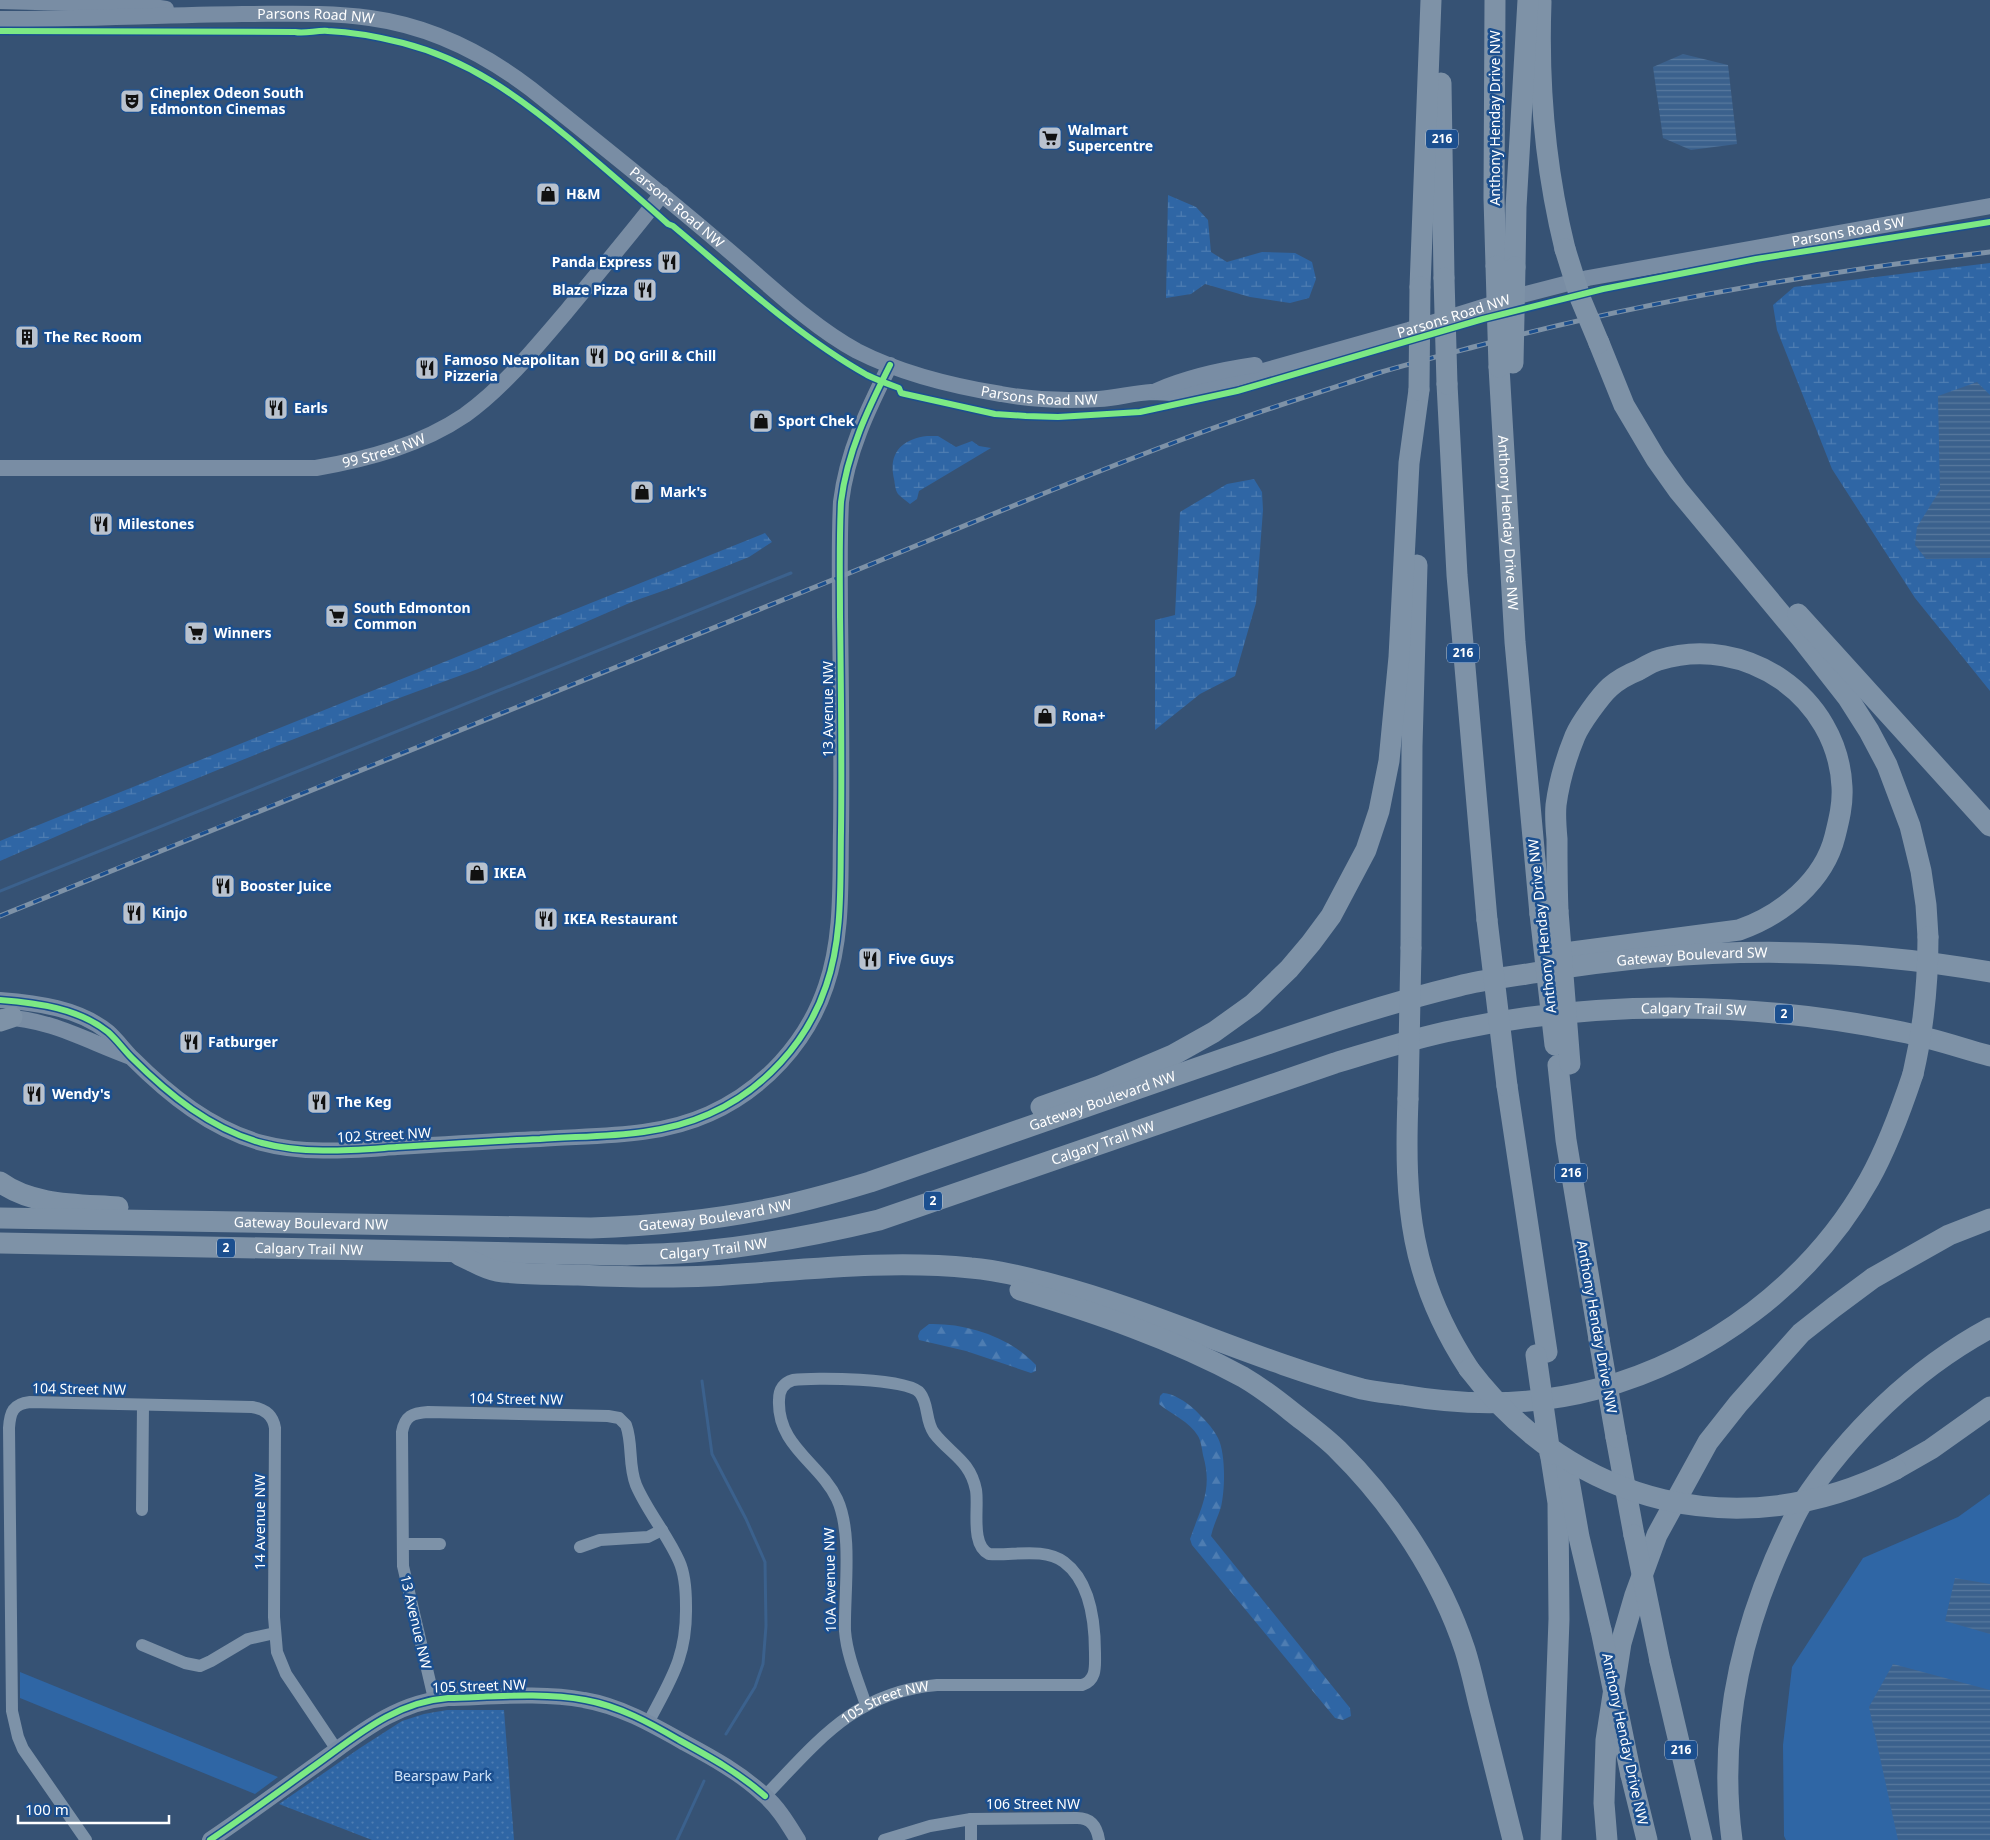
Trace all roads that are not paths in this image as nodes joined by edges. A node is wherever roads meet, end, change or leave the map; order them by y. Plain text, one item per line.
1 (1431, 0) edge
2 (1442, 0) edge
3 (1495, 0) edge
4 (1528, 0) edge
5 (1541, 0) edge
6 (0, 1) edge
7 (202, 15) junction
8 (0, 19) edge
9 (662, 194) junction
10 (1990, 206) edge
11 (1506, 267) junction
12 (1588, 278) joint
13 (890, 365) junction
14 (1612, 373) junction
15 (1419, 390) junction
16 (0, 468) edge
17 (1990, 826) edge
18 (1549, 912) junction
19 (1990, 972) edge
20 (1398, 1003) joint
21 (3, 1014) edge
22 (1294, 1036) junction
23 (1396, 1045) joint
24 (790, 1052) joint
25 (1990, 1056) edge
26 (0, 1182) edge
27 (870, 1182) junction
28 (0, 1218) edge
29 (1990, 1219) edge
30 (243, 1223) junction
31 (0, 1243) edge
32 (452, 1251) junction
33 (925, 1266) junction
34 (1990, 1328) edge
35 (143, 1405) junction
36 (1990, 1407) edge
37 (269, 1414) joint
38 (408, 1416) joint
39 (1558, 1456) junction
40 (142, 1510) dead end
41 (662, 1530) junction
42 (403, 1544) junction
43 (440, 1544) dead end
44 (580, 1547) dead end
45 (275, 1633) junction
46 (142, 1645) dead end
47 (1090, 1681) joint
48 (434, 1699) junction
49 (866, 1705) junction
50 (648, 1723) junction
51 (337, 1750) junction
52 (765, 1796) junction
53 (971, 1819) junction
54 (86, 1840) edge
55 (210, 1840) edge
56 (798, 1840) edge
57 (884, 1840) edge
58 (971, 1840) edge
59 (1099, 1840) edge
60 (1513, 1840) edge
61 (1552, 1840) edge
62 (1607, 1840) edge
63 (1647, 1840) edge
64 (1702, 1840) edge
65 (1732, 1840) edge

1 - 15 highway, bridge
2 - 39 highway, Anthony Henday Drive NW / 216, bridge
3 - 11 highway, Anthony Henday Drive NW
4 - 11 highway
5 - 14 highway, bridge
6 - 7 street, Parsons Road NW
7 - 8 street, Parsons Road NW
7 - 9 street, Parsons Road NW
9 - 13 street, Parsons Road NW
9 - 16 street, 99 Street NW
10 - 12 street, Parsons Road SW
11 - 18 highway, Anthony Henday Drive NW, bridge
12 - 13 street, Parsons Road NW
13 - 24 street, 13 Avenue NW
14 - 17 highway
14 - 33 highway, bridge
15 - 27 highway
15 - 36 highway, bridge
18 - 22 highway
18 - 64 highway, Anthony Henday Drive NW / 216, bridge
19 - 20 highway, Gateway Boulevard SW / 2
20 - 22 highway, Gateway Boulevard NW / 2
21 - 24 street, 102 Street NW
22 - 27 highway, Gateway Boulevard NW / 2
23 - 25 highway, Calgary Trail SW / 2
23 - 32 highway, Calgary Trail NW / 2
26 - 30 highway
27 - 30 highway, Gateway Boulevard NW / 2
28 - 30 highway, Gateway Boulevard NW / 2
29 - 62 highway
31 - 32 highway, Calgary Trail NW / 2
32 - 33 highway
33 - 60 highway
34 - 65 highway
35 - 37 street, 104 Street NW
35 - 40 street, 104 Street NW
35 - 54 street, 104 Street NW
37 - 45 street, 14 Avenue NW
38 - 41 street, 104 Street NW
38 - 42 street, 13 Avenue NW
39 - 61 highway
39 - 63 highway, Anthony Henday Drive NW / 216, bridge
41 - 44 street
41 - 50 street
42 - 43 street
42 - 48 street, 13 Avenue NW
45 - 46 street
45 - 51 street, 14 Avenue NW
47 - 49 street, 105 Street NW
47 - 49 street, 10A Avenue NW
48 - 50 street, 105 Street NW
48 - 51 street, 105 Street NW
49 - 52 street, 105 Street NW
50 - 52 street, 105 Street NW
51 - 55 street, 105 Street NW
52 - 56 street
53 - 57 street, 106 Street NW
53 - 58 street, 106 Street NW
53 - 59 street, 106 Street NW

